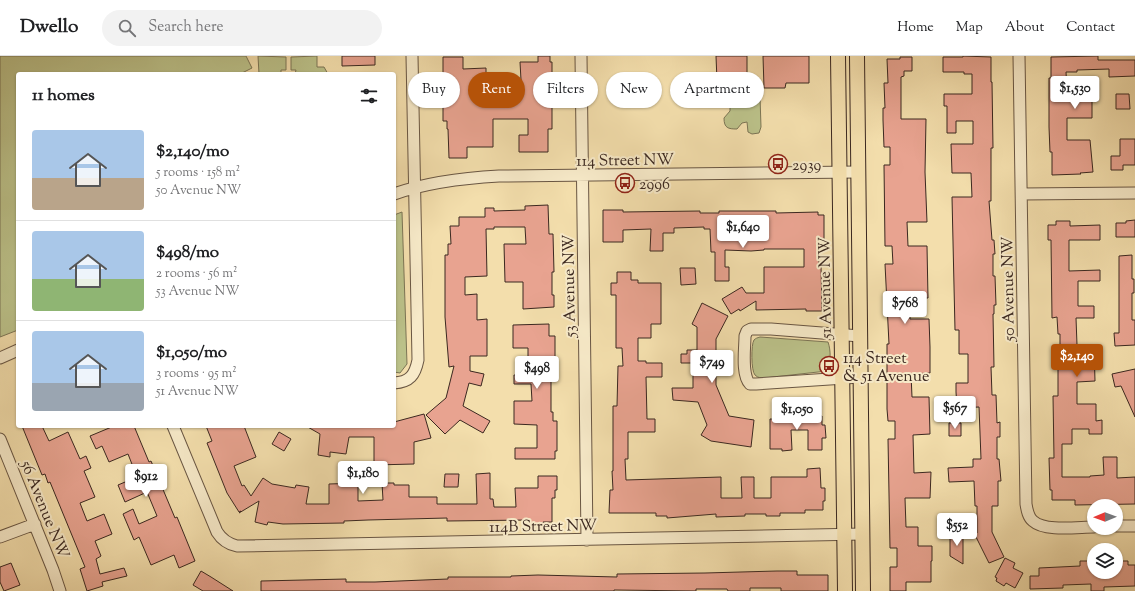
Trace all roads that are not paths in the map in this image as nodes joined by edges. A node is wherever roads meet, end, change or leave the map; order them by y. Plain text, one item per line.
1 (412, 56) edge
2 (580, 56) edge
3 (838, 56) edge
4 (857, 56) edge
5 (1019, 56) edge
6 (839, 172) junction
7 (858, 172) junction
8 (582, 176) junction
9 (415, 188) junction
10 (396, 193) edge
11 (1135, 193) edge
12 (1022, 194) junction
13 (842, 334) junction
14 (860, 336) junction
15 (16, 351) edge
16 (0, 358) edge
17 (860, 377) junction
18 (842, 378) junction
19 (396, 383) edge
20 (174, 428) edge
21 (0, 439) edge
22 (35, 524) junction
23 (1123, 526) edge
24 (1135, 526) edge
25 (1087, 527) edge
26 (863, 534) junction
27 (843, 535) junction
28 (0, 537) edge
29 (587, 540) junction
30 (60, 591) edge
31 (845, 591) edge
32 (863, 591) edge

1 - 9 street
2 - 8 street, 53 Avenue NW
3 - 6 main road, 51 Avenue NW
4 - 7 main road
5 - 12 street, 50 Avenue NW
6 - 7 street, 114 Street NW
6 - 8 street, 114 Street NW
6 - 13 main road, 51 Avenue NW
7 - 14 main road
8 - 9 street, 114 Street NW
8 - 29 street, 53 Avenue NW
9 - 10 street, 114 Street NW
9 - 19 street
11 - 12 street
12 - 25 street, 50 Avenue NW
13 - 14 street
13 - 18 main road, 51 Avenue NW
13 - 18 street
14 - 17 main road
15 - 16 street
17 - 18 street
17 - 26 main road
18 - 27 main road, 51 Avenue NW
20 - 29 street, 114B Street NW
21 - 22 street, 56 Avenue NW
22 - 28 street
22 - 30 street, 56 Avenue NW
23 - 24 street
26 - 27 street, 114B Street NW
26 - 32 main road
27 - 29 street, 114B Street NW
27 - 31 main road, 51 Avenue NW

